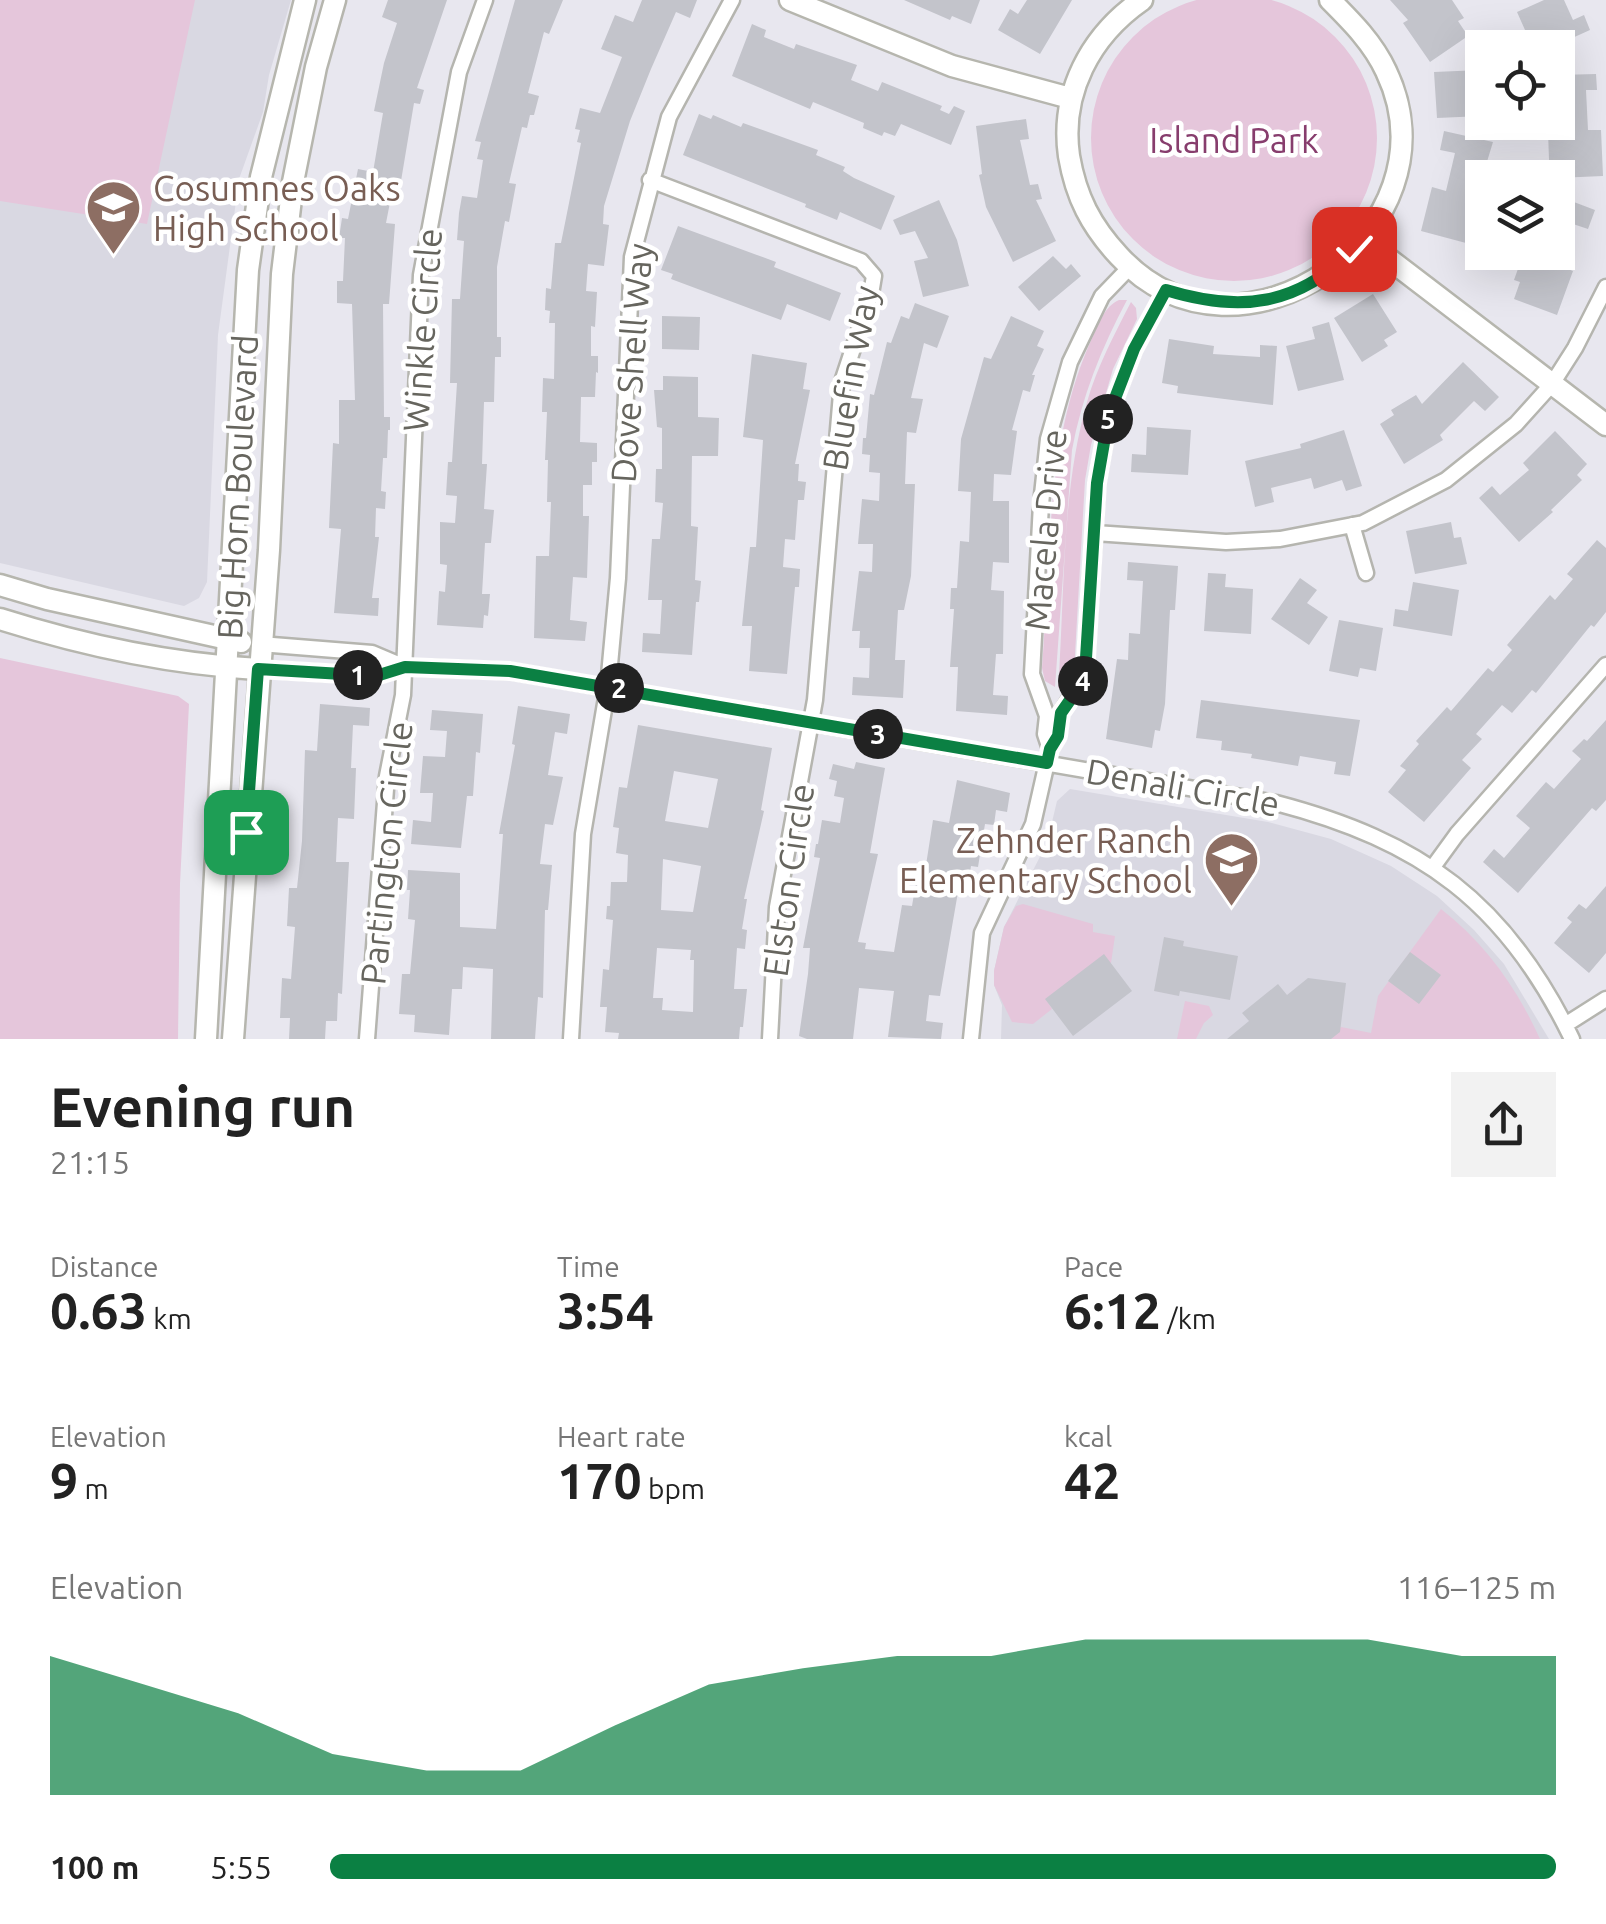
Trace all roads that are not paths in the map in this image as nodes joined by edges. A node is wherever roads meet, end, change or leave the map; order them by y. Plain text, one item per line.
1 (306, 0) edge
2 (335, 0) edge
3 (485, 0) edge
4 (732, 0) edge
5 (790, 0) edge
6 (1142, 0) edge
7 (1330, 0) edge
8 (1070, 98) junction
9 (650, 180) junction
10 (1364, 240) junction
11 (1129, 268) junction
12 (1606, 286) edge
13 (1166, 290) junction
14 (1552, 384) junction
15 (1606, 426) edge
16 (1352, 525) junction
17 (1096, 533) junction
18 (1366, 573) dead end
19 (0, 585) edge
20 (0, 619) edge
21 (230, 640) junction
22 (260, 644) junction
23 (1606, 666) edge
24 (228, 667) junction
25 (405, 667) junction
26 (258, 669) junction
27 (608, 686) junction
28 (812, 722) junction
29 (1048, 756) junction
30 (1433, 867) junction
31 (1606, 1000) edge
32 (1569, 1032) edge
33 (206, 1039) edge
34 (233, 1039) edge
35 (367, 1039) edge
36 (571, 1039) edge
37 (770, 1039) edge
38 (970, 1039) edge

1 - 21 main road, Big Horn Boulevard
2 - 22 main road, Big Horn Boulevard
3 - 25 street, Winkle Circle
4 - 9 street, Dove Shell Way
5 - 8 main road
6 - 8 main road
7 - 10 main road
8 - 11 main road
9 - 27 street, Dove Shell Way
9 - 28 street, Bluefin Way
10 - 13 main road
10 - 14 main road
11 - 13 main road
11 - 29 street, Macela Drive
12 - 14 street
13 - 17 street, Macela Drive
14 - 15 main road
14 - 16 street
16 - 17 street
16 - 18 street
17 - 29 street, Macela Drive
19 - 21 main road
20 - 24 main road
21 - 22 main road
21 - 24 main road, Big Horn Boulevard
22 - 25 street, Denali Circle
22 - 26 main road, Big Horn Boulevard
23 - 30 street
24 - 26 main road
24 - 33 main road, Big Horn Boulevard
25 - 26 street, Denali Circle
25 - 27 street, Denali Circle
25 - 35 street, Partington Circle
26 - 34 main road, Big Horn Boulevard
27 - 28 street, Denali Circle
27 - 36 street
28 - 29 street, Denali Circle
28 - 37 street, Elston Circle
29 - 30 street, Denali Circle
29 - 38 street
30 - 32 street, Denali Circle
31 - 32 street

